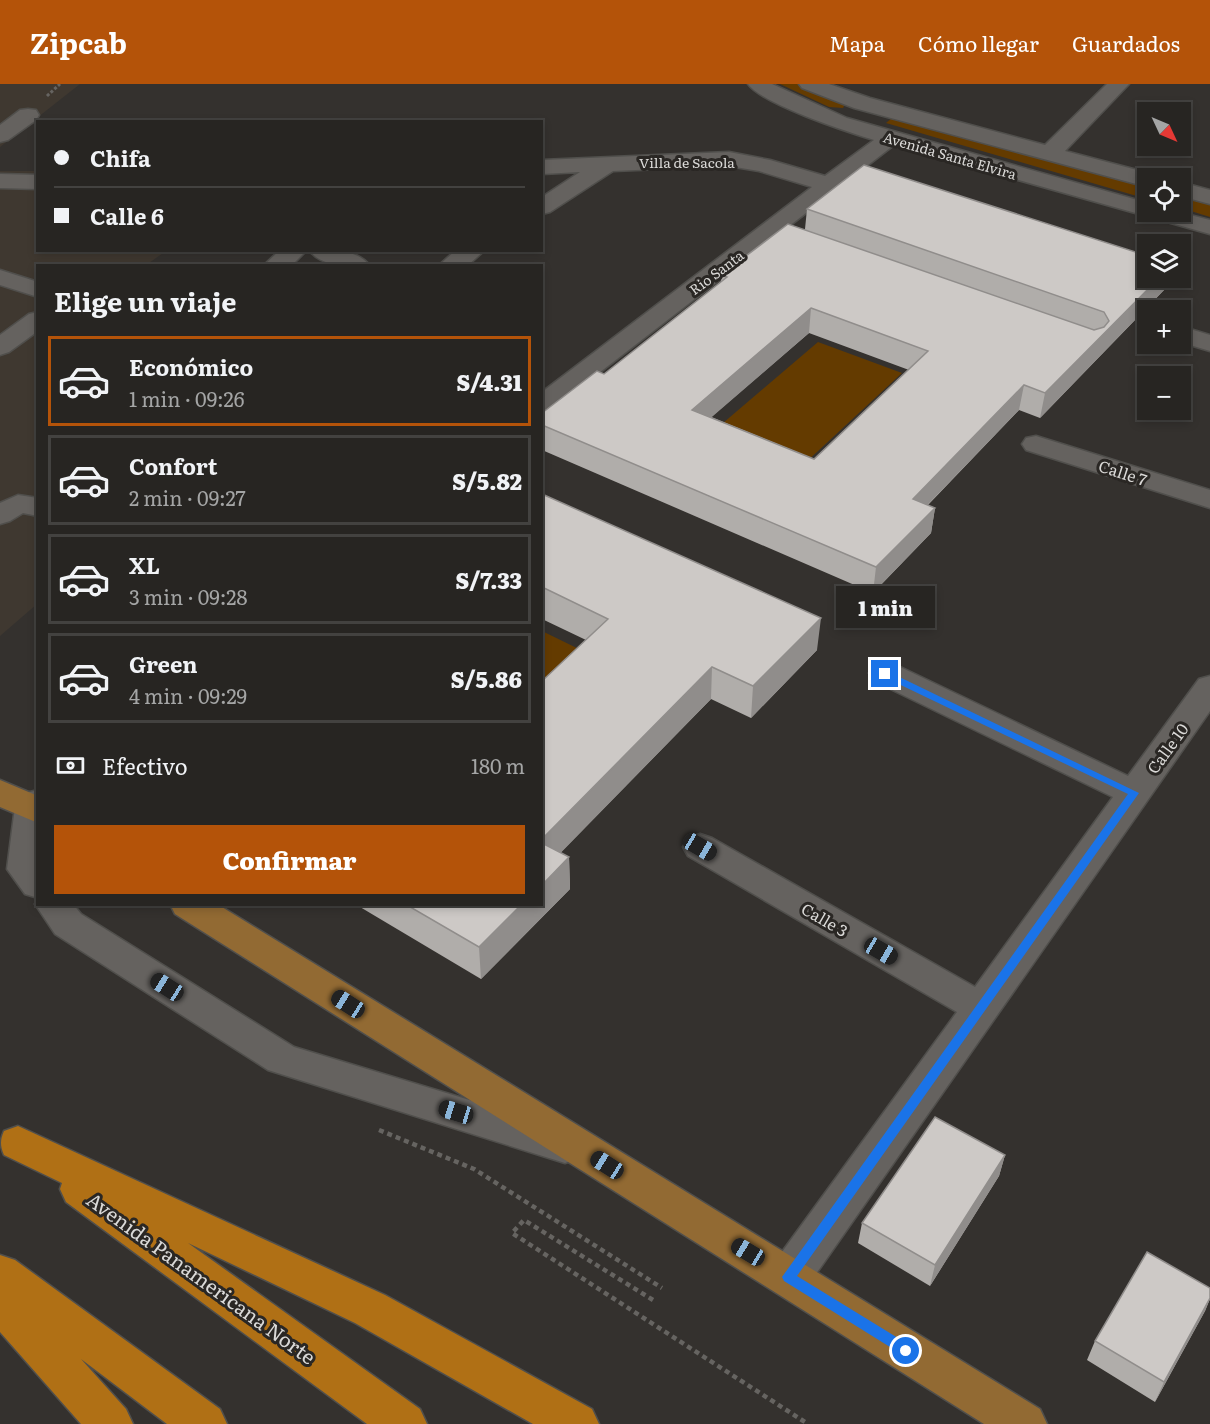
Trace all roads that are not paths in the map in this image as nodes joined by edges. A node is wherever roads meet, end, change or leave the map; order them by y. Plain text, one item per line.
1 (758, 84) edge
2 (809, 84) edge
3 (885, 84) edge
4 (1119, 84) edge
5 (862, 103) junction
6 (27, 115) dead end
7 (839, 123) junction
8 (0, 135) edge
9 (890, 138) junction
10 (1050, 153) junction
11 (610, 163) junction
12 (543, 167) edge
13 (1137, 177) edge
14 (0, 181) edge
15 (36, 182) edge
16 (830, 186) junction
17 (1191, 192) edge
18 (1210, 197) edge
19 (543, 206) edge
20 (1137, 207) edge
21 (1191, 222) edge
22 (1210, 227) edge
23 (292, 252) edge
24 (326, 252) edge
25 (470, 252) edge
26 (278, 264) edge
27 (352, 264) edge
28 (453, 264) edge
29 (0, 277) edge
30 (36, 289) edge
31 (36, 320) edge
32 (1191, 337) edge
33 (1210, 343) edge
34 (0, 347) edge
35 (543, 403) edge
36 (1036, 444) dead end
37 (1210, 500) edge
38 (36, 507) edge
39 (0, 515) edge
40 (885, 674) dead end
41 (1210, 687) edge
42 (0, 792) edge
43 (1134, 793) junction
44 (36, 807) edge
45 (700, 847) dead end
46 (36, 883) edge
47 (54, 906) edge
48 (191, 906) edge
49 (981, 1008) junction
50 (9, 1137) edge
51 (587, 1152) junction
52 (0, 1274) edge
53 (789, 1277) junction
54 (0, 1301) edge
55 (110, 1424) edge
56 (204, 1424) edge
57 (404, 1424) edge
58 (576, 1424) edge
59 (1024, 1424) edge

1 - 7 street, Avenida Santa Elvira
2 - 5 street, Avenida Santa Elvira
3 - 5 street
4 - 10 street
5 - 7 street
5 - 10 street, Avenida Santa Elvira
6 - 8 street
7 - 9 street, Avenida Santa Elvira
9 - 16 street, Rio Santa
9 - 20 street, Avenida Santa Elvira
10 - 13 street, Avenida Santa Elvira
11 - 12 street, Villa de Sacola
11 - 16 street, Villa de Sacola
11 - 19 street
14 - 15 street
16 - 35 street, Rio Santa
17 - 18 street
21 - 22 street
23 - 26 street
24 - 27 street
25 - 28 street
29 - 30 street
31 - 34 street
32 - 33 street
36 - 37 street, Calle 7
38 - 39 street
40 - 43 street
41 - 43 street, Calle 10
42 - 44 main road
43 - 49 street, Calle 10
44 - 46 street
45 - 49 street, Calle 3
47 - 51 street
48 - 51 main road
49 - 53 street, Calle 10
50 - 57 highway, Avenida Panamericana Norte
50 - 58 highway
51 - 53 main road
52 - 56 highway
53 - 59 main road
54 - 55 highway

